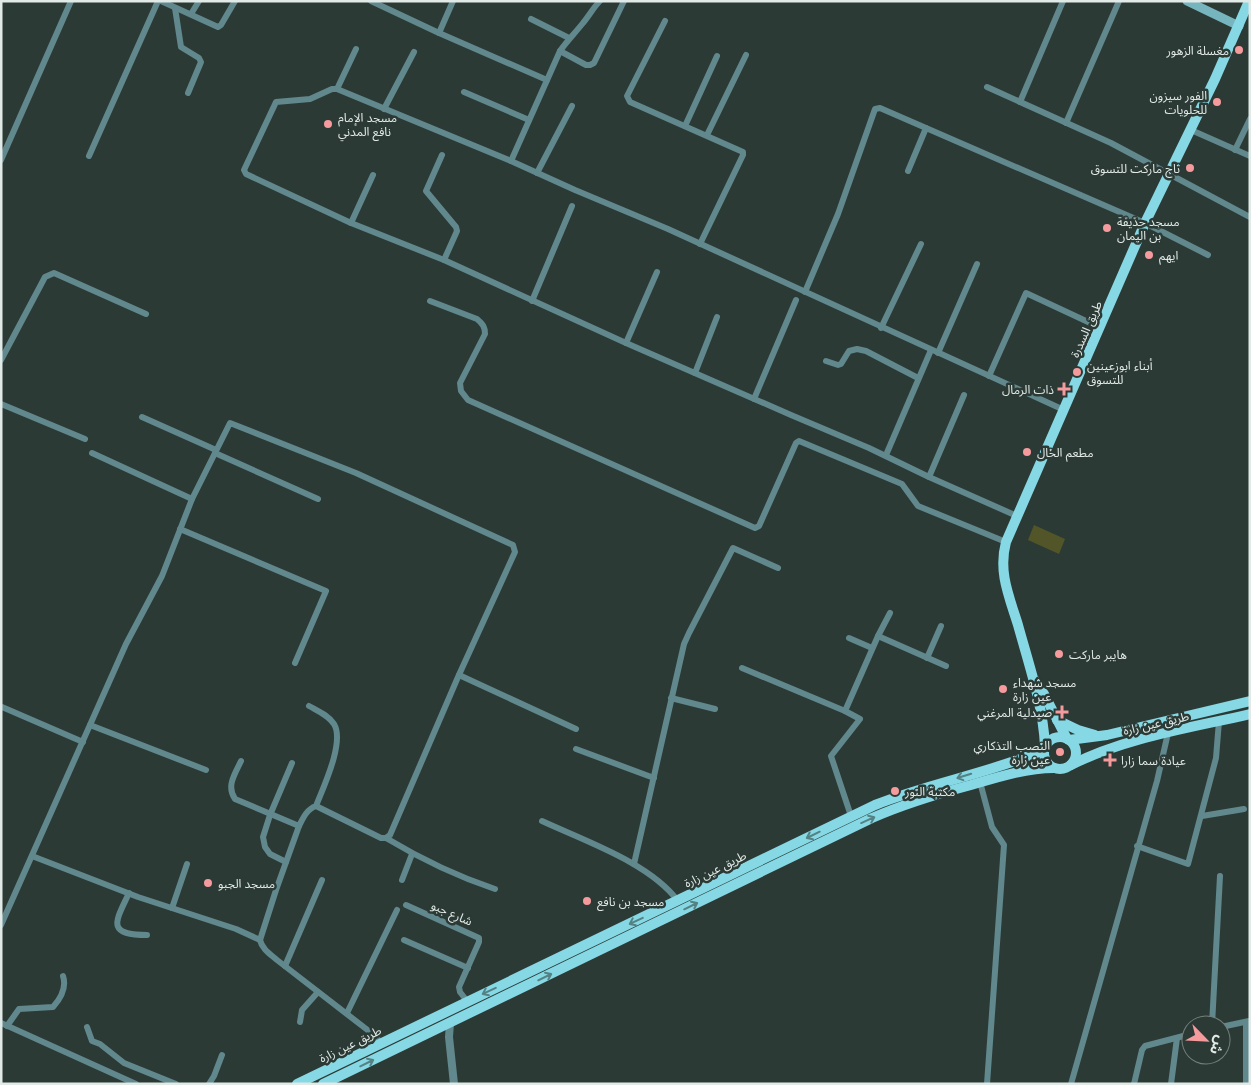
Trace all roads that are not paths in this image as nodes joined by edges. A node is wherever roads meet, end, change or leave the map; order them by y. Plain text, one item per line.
1 (71, 1) edge
2 (159, 1) edge
3 (199, 1) edge
4 (235, 1) edge
5 (371, 1) edge
6 (453, 1) edge
7 (600, 1) edge
8 (624, 1) edge
9 (1062, 1) edge
10 (1119, 1) edge
11 (1187, 1) edge
12 (1250, 1) edge
13 (385, 4) edge
14 (1198, 4) edge
15 (175, 8) junction
16 (191, 14) junction
17 (531, 19) dead end
18 (666, 21) dead end
19 (1239, 26) junction
20 (439, 33) junction
21 (569, 38) junction
22 (356, 49) dead end
23 (560, 51) junction
24 (414, 52) dead end
25 (746, 55) dead end
26 (717, 56) dead end
27 (548, 80) junction
28 (987, 87) dead end
29 (338, 89) junction
30 (464, 92) dead end
31 (188, 93) dead end
32 (1020, 102) junction
33 (572, 106) dead end
34 (384, 109) junction
35 (1250, 119) edge
36 (530, 120) junction
37 (1066, 123) junction
38 (685, 126) junction
39 (926, 128) junction
40 (1191, 130) junction
41 (707, 135) junction
42 (1235, 150) junction
43 (442, 155) dead end
44 (89, 156) dead end
45 (1250, 156) edge
46 (1, 160) edge
47 (511, 161) junction
48 (908, 171) dead end
49 (537, 173) junction
50 (1169, 174) junction
51 (373, 175) dead end
52 (572, 206) dead end
53 (1250, 216) edge
54 (352, 223) junction
55 (1146, 223) junction
56 (700, 244) junction
57 (921, 244) dead end
58 (1208, 255) dead end
59 (444, 260) junction
60 (977, 264) dead end
61 (657, 272) dead end
62 (805, 292) junction
63 (796, 300) dead end
64 (430, 301) dead end
65 (532, 301) junction
66 (146, 314) dead end
67 (717, 317) dead end
68 (881, 328) junction
69 (1101, 328) junction
70 (626, 343) junction
71 (935, 351) junction
72 (1, 360) edge
73 (826, 360) dead end
74 (694, 373) junction
75 (989, 376) junction
76 (918, 378) junction
77 (964, 395) dead end
78 (754, 399) junction
79 (1, 404) edge
80 (1064, 410) junction
81 (142, 417) dead end
82 (85, 439) dead end
83 (215, 451) junction
84 (92, 453) dead end
85 (886, 455) junction
86 (929, 477) junction
87 (192, 499) junction
88 (318, 499) dead end
89 (1017, 516) junction
90 (180, 529) junction
91 (1006, 542) junction
92 (778, 568) dead end
93 (890, 613) dead end
94 (941, 626) dead end
95 (878, 636) junction
96 (849, 638) dead end
97 (872, 648) junction
98 (927, 658) junction
99 (295, 663) dead end
100 (946, 666) dead end
101 (742, 668) dead end
102 (459, 675) junction
103 (1032, 677) junction
104 (671, 698) junction
105 (1250, 701) edge
106 (309, 706) dead end
107 (2, 707) edge
108 (716, 709) dead end
109 (845, 711) junction
110 (1250, 714) edge
111 (1056, 720) junction
112 (1219, 721) junction
113 (90, 725) junction
114 (576, 729) dead end
115 (1168, 733) junction
116 (1101, 737) junction
117 (1088, 739) junction
118 (1068, 740) junction
119 (82, 742) junction
120 (1044, 748) junction
121 (576, 749) dead end
122 (1095, 754) junction
123 (1027, 756) junction
124 (241, 761) dead end
125 (292, 763) dead end
126 (1071, 765) junction
127 (1054, 768) junction
128 (1032, 769) junction
129 (206, 770) dead end
130 (654, 778) junction
131 (980, 782) junction
132 (316, 806) junction
133 (1244, 810) dead end
134 (270, 814) junction
135 (851, 816) junction
136 (1202, 816) junction
137 (542, 821) dead end
138 (299, 826) junction
139 (386, 838) junction
140 (1137, 846) junction
141 (412, 854) junction
142 (32, 856) junction
143 (286, 862) junction
144 (187, 864) dead end
145 (634, 864) junction
146 (1220, 876) dead end
147 (322, 880) dead end
148 (402, 880) dead end
149 (495, 889) dead end
150 (129, 893) junction
151 (678, 901) junction
152 (406, 905) dead end
153 (172, 908) junction
154 (397, 910) dead end
155 (1, 925) edge
156 (147, 935) dead end
157 (260, 940) junction
158 (404, 940) dead end
159 (285, 966) junction
160 (468, 968) junction
161 (62, 976) dead end
162 (318, 992) junction
163 (467, 1002) junction
164 (347, 1013) junction
165 (1213, 1015) edge
166 (300, 1022) dead end
167 (1248, 1022) edge
168 (450, 1023) junction
169 (4, 1024) edge
170 (1231, 1025) edge
171 (86, 1027) dead end
172 (435, 1030) junction
173 (1181, 1037) edge
174 (1177, 1038) junction
175 (449, 1042) junction
176 (381, 1043) junction
177 (222, 1055) dead end
178 (136, 1084) edge
179 (176, 1084) edge
180 (209, 1084) edge
181 (298, 1084) edge
182 (323, 1084) edge
183 (454, 1084) edge
184 (987, 1084) edge
185 (1071, 1084) edge
186 (1134, 1084) edge
187 (1172, 1084) edge
188 (1246, 1084) edge

1 - 46 street
2 - 15 street
2 - 44 street
3 - 16 street
4 - 16 street
5 - 13 street
6 - 20 street
7 - 21 street
8 - 23 street
9 - 32 street
10 - 37 street
11 - 14 main road
12 - 19 main road, طريق السدرة
13 - 20 street
14 - 19 main road
15 - 16 street
15 - 31 street
17 - 21 street
18 - 38 street
19 - 40 main road, طريق السدرة
20 - 27 street
21 - 23 street
22 - 29 street
23 - 27 street
24 - 34 street
25 - 41 street
26 - 38 street
27 - 36 street
28 - 32 street
29 - 34 street
29 - 54 street
30 - 36 street
32 - 37 street
33 - 49 street
34 - 47 street
35 - 42 street
36 - 47 street
37 - 50 street
38 - 41 street
39 - 48 street
39 - 55 street
39 - 62 street
40 - 42 street
40 - 50 main road, طريق السدرة
41 - 56 street
42 - 45 street
43 - 59 street
47 - 49 street
49 - 56 street
50 - 53 street
50 - 55 main road, طريق السدرة
51 - 54 street
52 - 65 street
54 - 59 street
55 - 58 street
55 - 69 main road, طريق السدرة
56 - 62 street
57 - 68 street
59 - 65 street
60 - 71 street
61 - 70 street
62 - 68 street
63 - 78 street
64 - 91 street
65 - 70 street
66 - 72 street
67 - 74 street
68 - 71 street
69 - 75 street
69 - 80 main road, طريق السدرة
70 - 74 street
71 - 75 street
71 - 76 street
73 - 76 street
74 - 78 street
75 - 80 street
76 - 85 street
77 - 86 street
78 - 85 street
79 - 82 street
80 - 89 main road, طريق السدرة
81 - 83 street
83 - 87 street
83 - 88 street
83 - 102 street
84 - 87 street
85 - 86 street
86 - 89 street
87 - 90 street
89 - 91 main road, طريق السدرة
90 - 99 street
90 - 113 street
91 - 103 main road, طريق السدرة
92 - 104 street
93 - 95 street
94 - 98 street
95 - 97 street
95 - 98 street
96 - 97 street
97 - 109 street
98 - 100 street
101 - 109 street
102 - 114 street
102 - 139 street
103 - 111 main road
103 - 120 main road
104 - 108 street
104 - 130 street
105 - 116 main road, طريق عين زارة
106 - 132 street
107 - 119 street
109 - 135 street
110 - 112 main road, طريق عين زارة
111 - 116 main road
111 - 118 main road
112 - 115 main road, طريق عين زارة
112 - 136 street
113 - 119 street
113 - 129 street
115 - 122 main road, طريق عين زارة
115 - 140 street
116 - 117 main road, طريق عين زارة
117 - 118 main road, طريق عين زارة
117 - 122 main road
118 - 120 main road
118 - 126 main road
119 - 142 street
120 - 123 main road, طريق عين زارة
120 - 127 main road
121 - 130 street
122 - 126 main road, طريق عين زارة
123 - 128 main road
123 -> 135 main road, طريق عين زارة
124 - 134 street
125 - 134 street
126 - 127 main road
127 - 128 main road, طريق عين زارة
128 - 131 main road, طريق عين زارة
130 - 145 street
168 -> 131 main road, طريق عين زارة
131 - 184 street
132 - 138 street
132 - 139 street
133 - 136 street
134 - 138 street
134 - 143 street
135 -> 151 main road, طريق عين زارة
136 - 140 street
137 - 145 street
138 - 143 street
139 - 141 street
140 - 185 street
141 - 148 street
141 - 149 street
142 - 150 street
142 - 155 street
143 - 157 street
144 - 153 street
145 - 151 street
146 - 165 street
147 - 159 street
150 - 153 street
150 - 156 street
151 -> 163 main road, طريق عين زارة
152 - 160 street, شارع جبو
153 - 157 street
154 - 164 street
157 - 159 street
158 - 160 street
159 - 162 street
160 - 163 street, شارع جبو
161 - 169 street
162 - 164 street
162 - 166 street
163 - 176 main road, طريق عين زارة
164 - 176 street
167 - 170 street
167 - 188 street
168 - 172 main road, طريق عين زارة
168 - 175 street
169 - 178 street
171 - 179 street
172 - 175 street
182 -> 172 main road, طريق عين زارة
173 - 174 street
174 - 186 street
174 - 187 street
175 - 183 street
176 - 181 main road, طريق عين زارة
177 - 180 street

